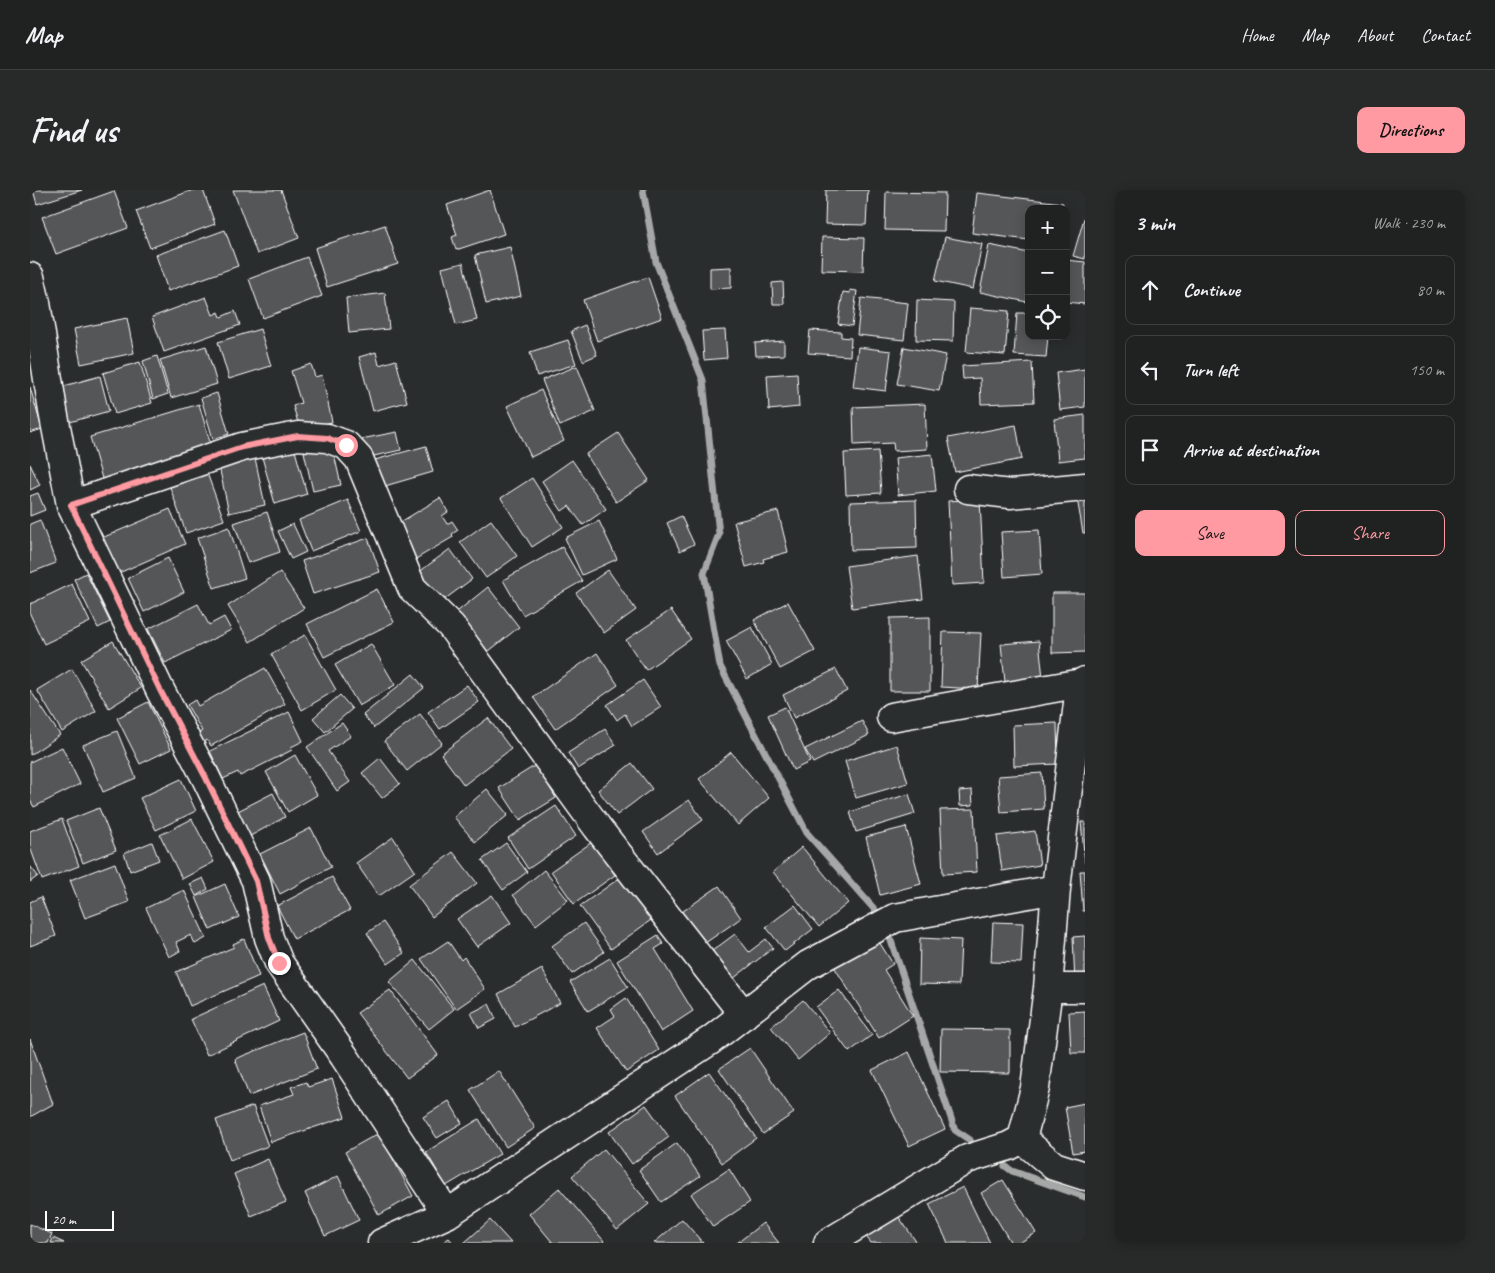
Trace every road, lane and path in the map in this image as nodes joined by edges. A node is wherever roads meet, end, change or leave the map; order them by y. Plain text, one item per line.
1 (30, 277) edge
2 (33, 306) edge
3 (1085, 487) edge
4 (968, 489) dead end
5 (71, 505) junction
6 (1084, 682) edge
7 (891, 717) dead end
8 (1056, 889) junction
9 (1048, 988) junction
10 (1085, 988) edge
11 (744, 1015) junction
12 (1022, 1139) junction
13 (1085, 1176) edge
14 (447, 1214) junction
15 (382, 1243) edge
16 (828, 1243) edge

1 - 2 street
2 - 5 street
3 - 4 street
5 - 11 street
5 - 14 street
6 - 7 street
6 - 8 street
8 - 9 street
8 - 11 street
9 - 10 street
9 - 12 street
11 - 14 street
12 - 13 street
12 - 16 street
14 - 15 street

